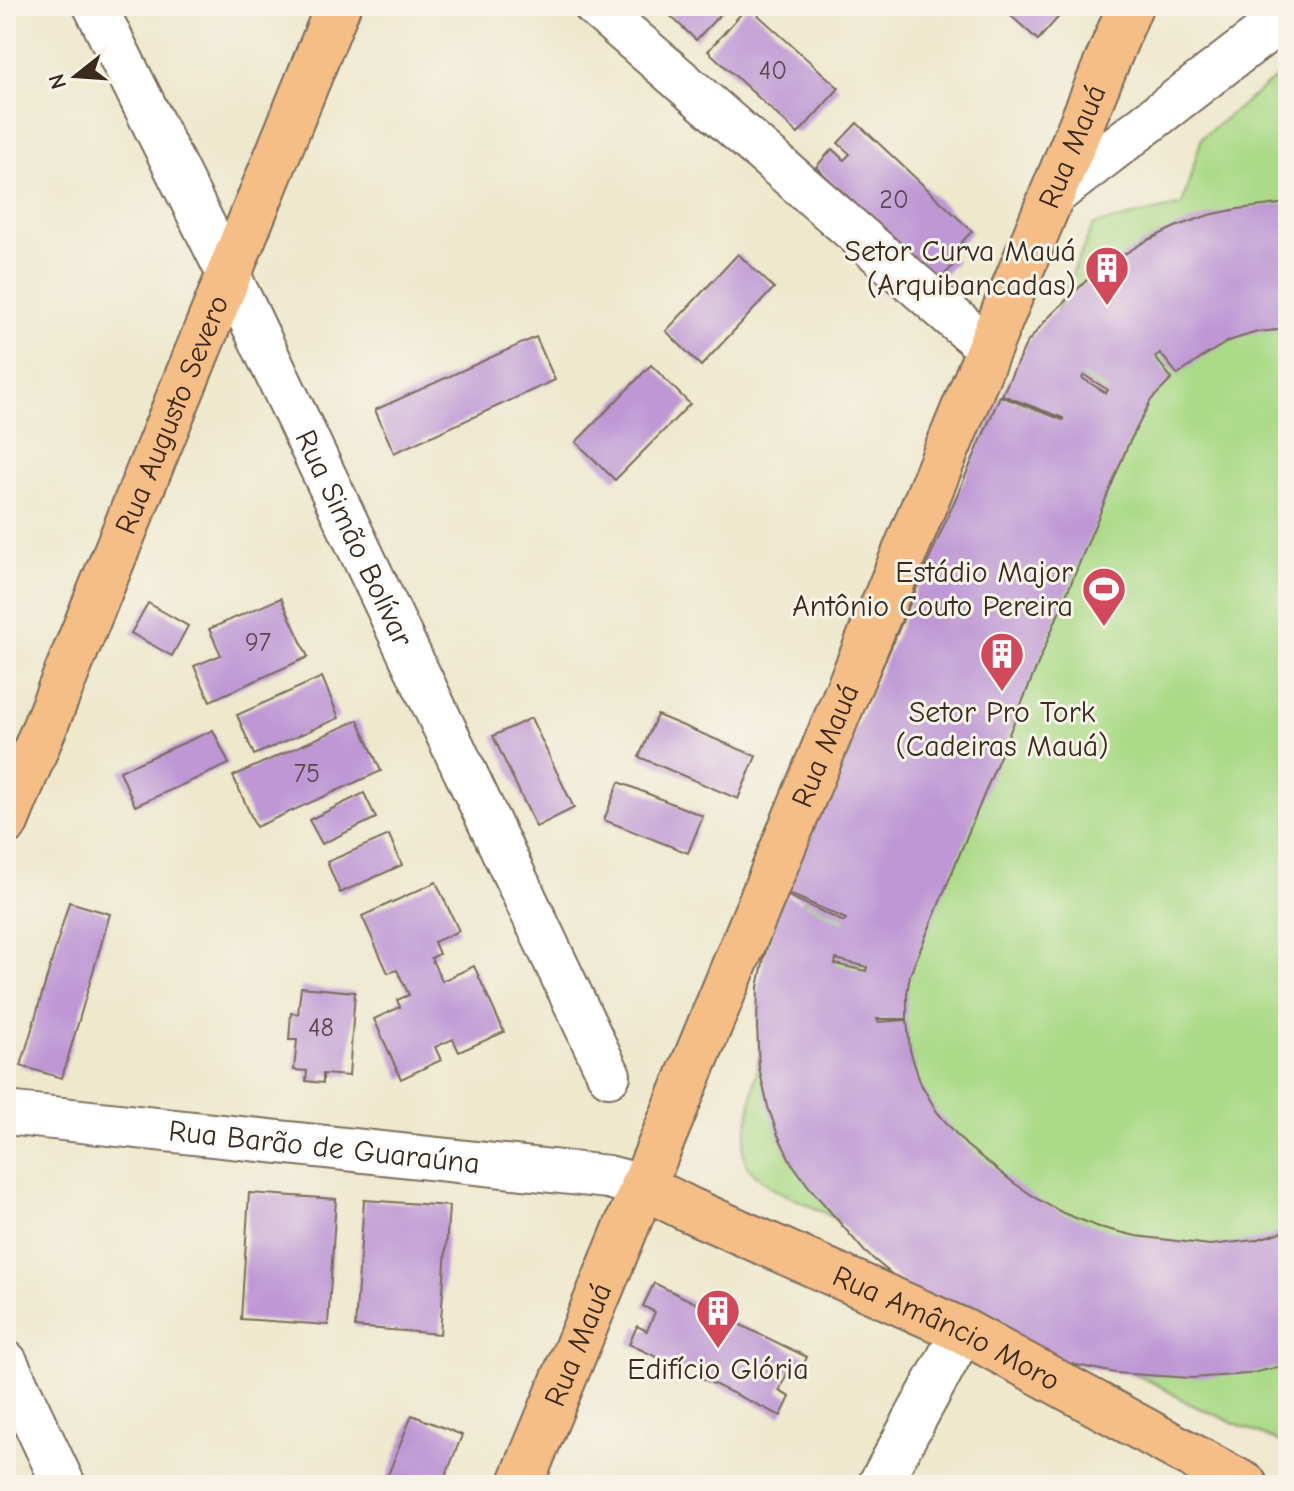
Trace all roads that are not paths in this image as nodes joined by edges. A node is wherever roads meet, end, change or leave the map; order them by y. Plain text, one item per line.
1 (95, 6) edge
2 (338, 6) edge
3 (595, 6) edge
4 (1130, 6) edge
5 (1288, 15) edge
6 (1051, 197) junction
7 (228, 275) junction
8 (989, 349) junction
9 (6, 822) edge
10 (609, 1075) dead end
11 (6, 1113) edge
12 (642, 1186) junction
13 (963, 1331) junction
14 (6, 1362) edge
15 (64, 1485) edge
16 (520, 1485) edge
17 (879, 1485) edge
18 (1245, 1485) edge

1 - 7 street, Rua Simão Bolívar
2 - 7 main road, Rua Augusto Severo
3 - 8 street
4 - 6 main road, Rua Mauá
5 - 6 street
6 - 8 main road, Rua Mauá
7 - 9 main road, Rua Augusto Severo
7 - 10 street, Rua Simão Bolívar
8 - 12 main road, Rua Mauá
11 - 12 street, Rua Barão de Guaraúna
12 - 13 main road, Rua Amâncio Moro
12 - 16 main road, Rua Mauá
13 - 17 street
13 - 18 main road, Rua Amâncio Moro
14 - 15 street

